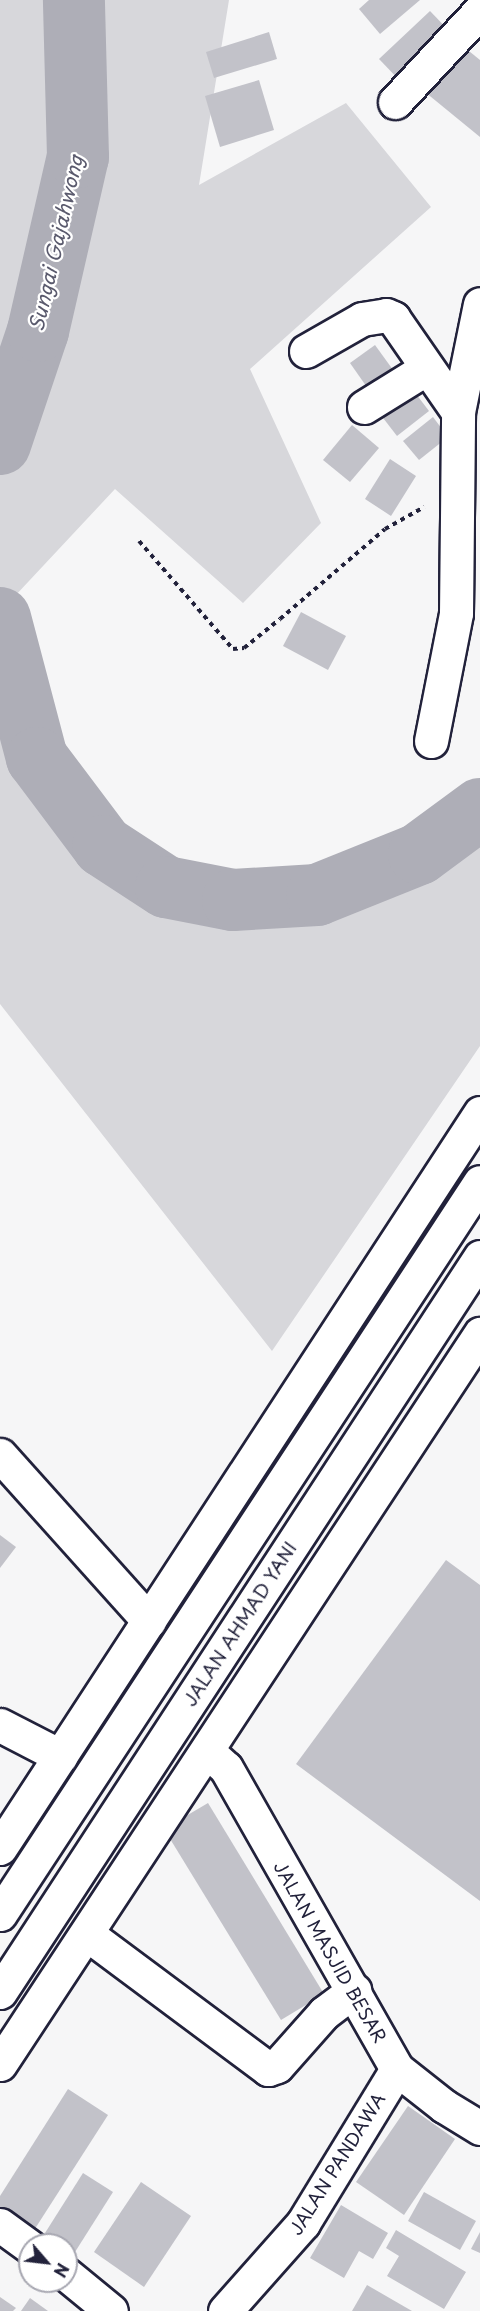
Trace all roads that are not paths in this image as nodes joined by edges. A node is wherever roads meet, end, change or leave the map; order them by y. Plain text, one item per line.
1 (474, 11) edge
2 (395, 102) dead end
3 (480, 304) edge
4 (306, 351) dead end
5 (427, 368) junction
6 (364, 406) dead end
7 (458, 411) junction
8 (431, 741) dead end
9 (480, 1113) edge
10 (480, 1182) edge
11 (480, 1257) edge
12 (480, 1334) edge
13 (0, 1455) edge
14 (149, 1621) junction
15 (0, 1725) edge
16 (207, 1751) junction
17 (60, 1756) junction
18 (0, 1848) edge
19 (0, 1914) edge
20 (87, 1934) junction
21 (354, 1990) junction
22 (0, 1992) edge
23 (0, 2064) edge
24 (397, 2068) junction
25 (480, 2127) edge
26 (0, 2225) edge
27 (18, 2238) edge
28 (78, 2284) edge
29 (111, 2311) edge
30 (225, 2311) edge

1 - 2 main road
3 - 7 main road
4 - 5 main road
5 - 6 main road
5 - 7 main road
7 - 8 main road
9 - 14 main road
10 - 19 main road
11 - 22 main road, JALAN AHMAD YANI
12 - 16 main road
13 - 14 main road
14 - 17 main road
15 - 17 main road
16 - 20 main road
16 - 21 main road, JALAN MASJID BESAR
17 - 18 main road
20 - 21 main road
20 - 23 main road
21 - 24 main road, JALAN MASJID BESAR
24 - 25 main road, JALAN MASJID BESAR
24 - 30 main road, JALAN PANDAWA
26 - 27 main road
28 - 29 main road

